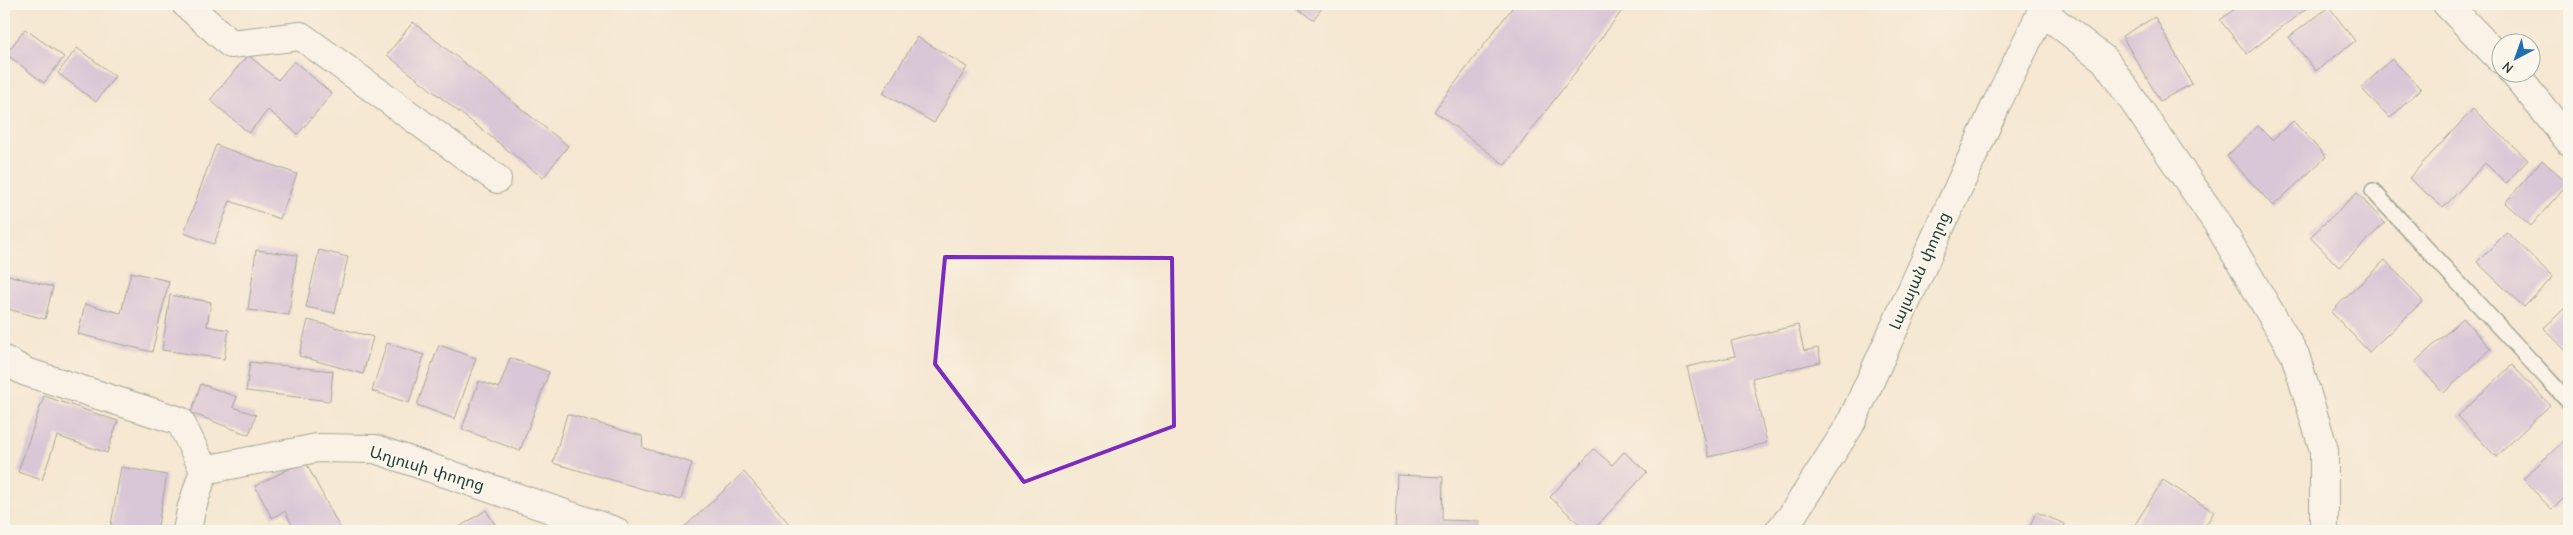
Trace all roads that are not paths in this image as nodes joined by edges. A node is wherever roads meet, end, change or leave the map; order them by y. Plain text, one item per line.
1 (186, 4) edge
2 (2447, 4) edge
3 (2046, 8) edge
4 (2490, 49) edge
5 (2521, 82) edge
6 (2569, 141) edge
7 (497, 178) dead end
8 (2374, 191) dead end
9 (4, 360) edge
10 (2569, 402) edge
11 (204, 470) junction
12 (187, 531) edge
13 (615, 531) edge
14 (1779, 531) edge
15 (2324, 531) edge

1 - 7 street
2 - 4 street
3 - 14 street, Լալայան փողոց
3 - 15 street
5 - 6 street
8 - 10 lane
9 - 11 street
11 - 12 street
11 - 13 street, Աղյուսի փողոց

